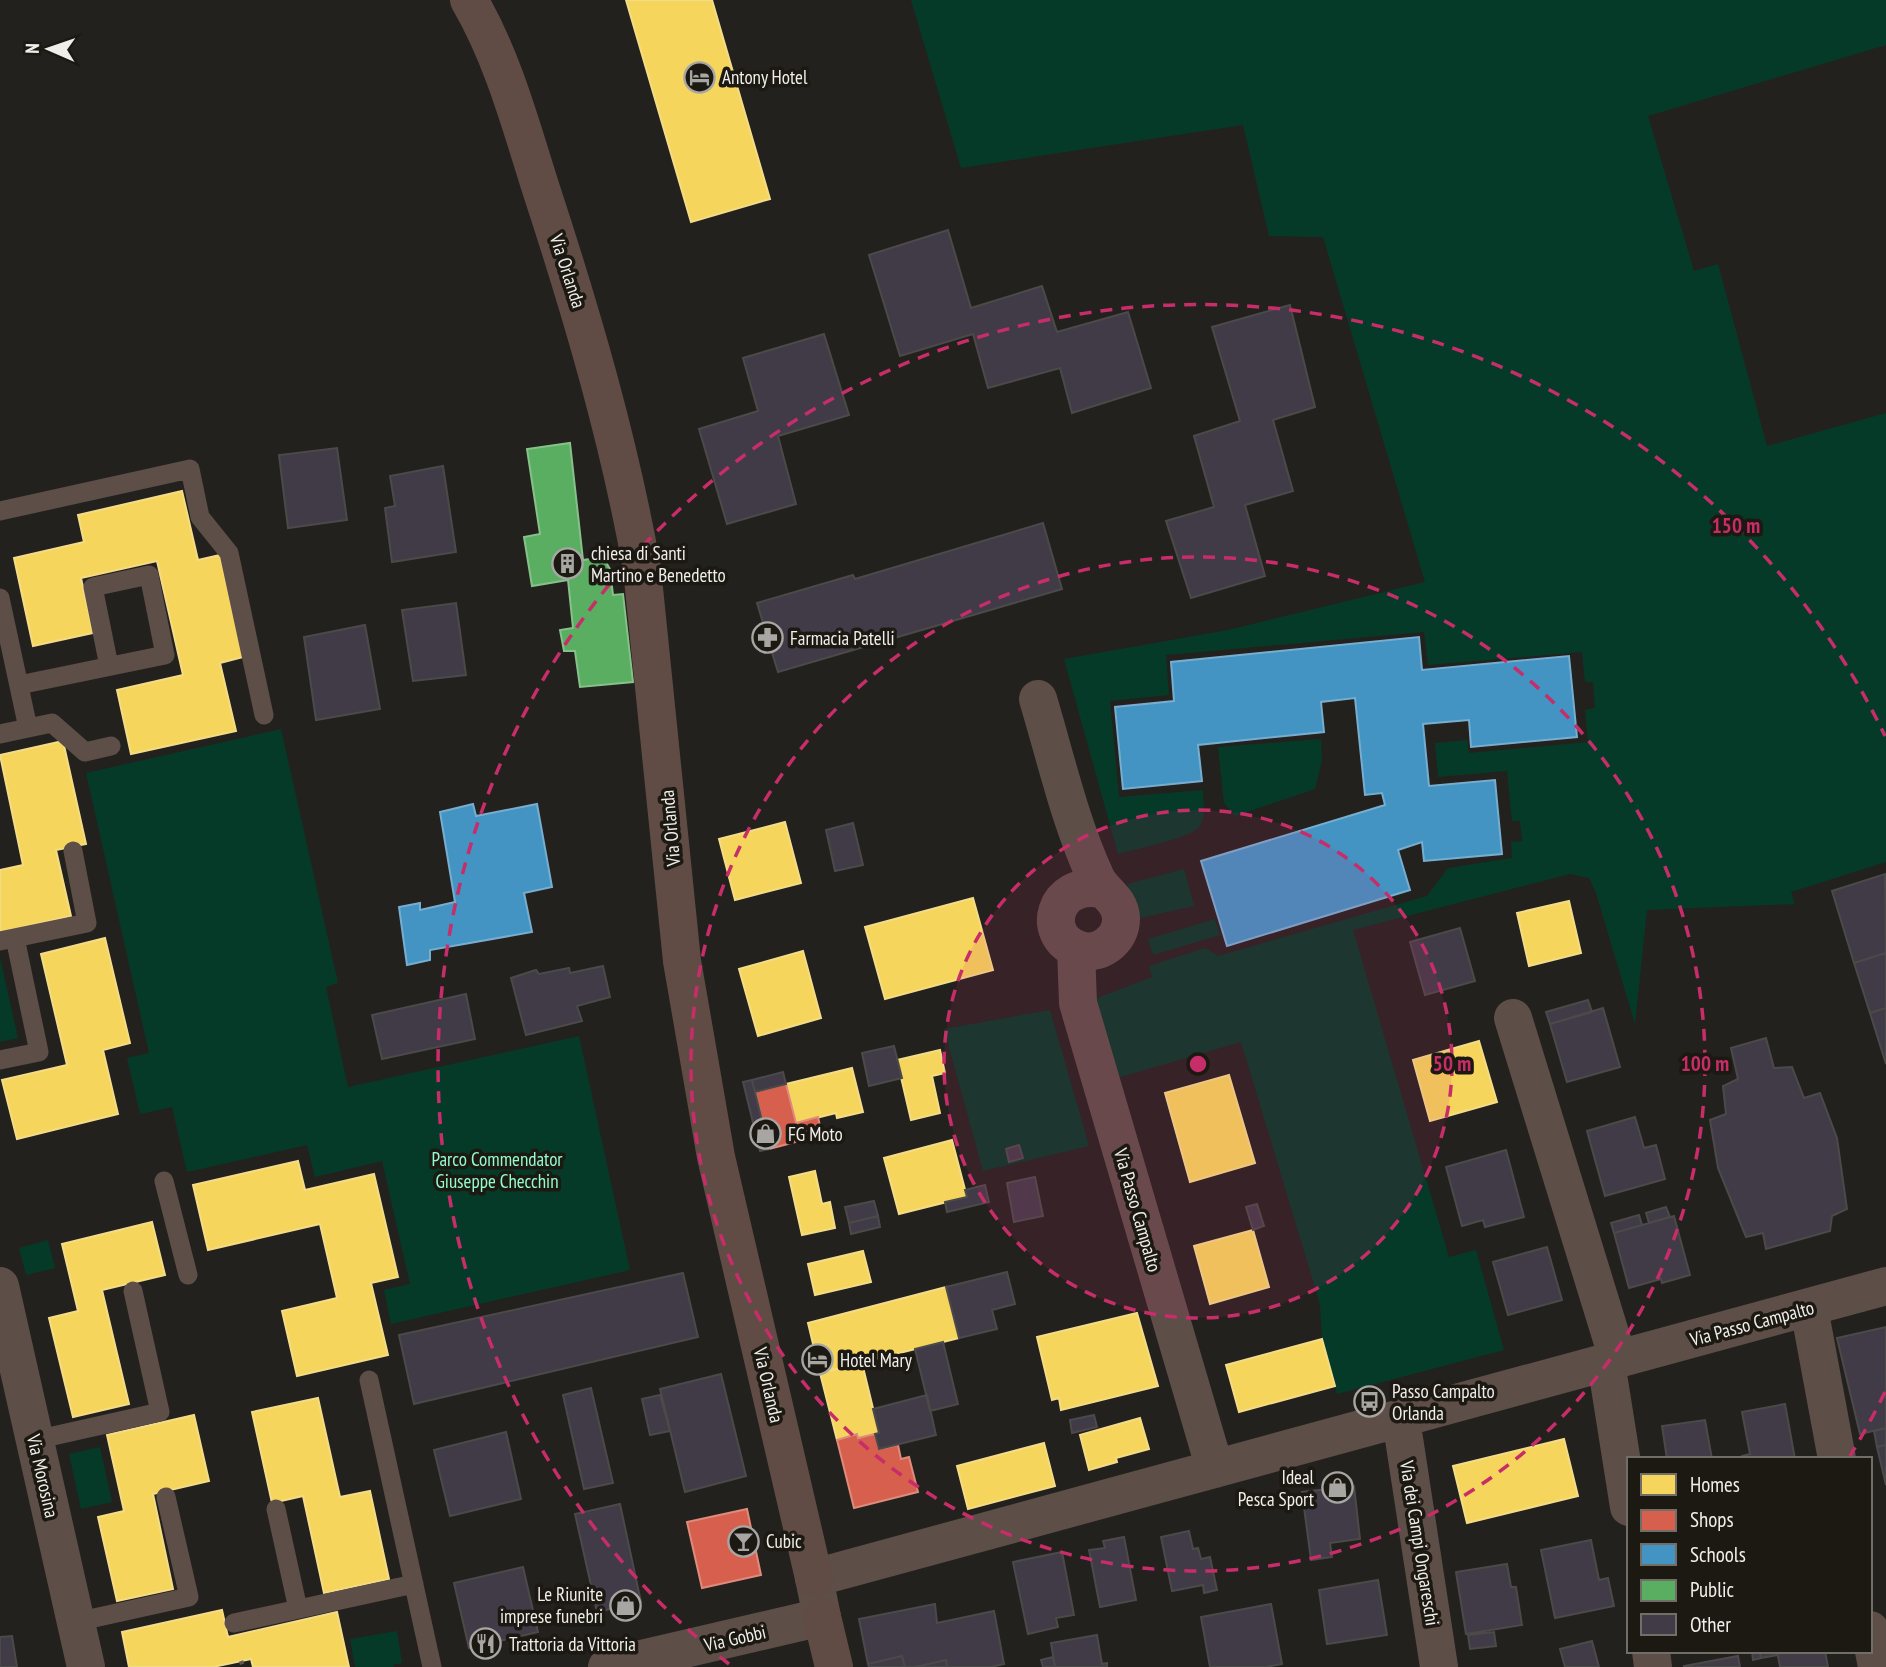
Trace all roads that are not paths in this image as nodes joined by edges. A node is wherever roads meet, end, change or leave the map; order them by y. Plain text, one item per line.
1 (477, 8) edge
2 (0, 511) edge
3 (0, 598) edge
4 (109, 666) junction
5 (19, 685) junction
6 (1038, 699) dead end
7 (264, 715) dead end
8 (28, 728) junction
9 (0, 734) edge
10 (111, 746) dead end
11 (73, 851) dead end
12 (8, 939) edge
13 (1513, 1018) dead end
14 (0, 1060) edge
15 (164, 1181) dead end
16 (188, 1275) dead end
17 (0, 1286) edge
18 (1886, 1286) edge
19 (133, 1291) dead end
20 (1809, 1308) junction
21 (1612, 1361) junction
22 (369, 1380) dead end
23 (1401, 1419) junction
24 (35, 1440) junction
25 (1838, 1457) edge
26 (1214, 1469) junction
27 (1627, 1490) edge
28 (166, 1497) dead end
29 (276, 1509) dead end
30 (814, 1578) junction
31 (414, 1584) junction
32 (298, 1609) junction
33 (822, 1617) junction
34 (76, 1622) junction
35 (234, 1623) dead end
36 (1872, 1641) edge
37 (86, 1667) edge
38 (432, 1667) edge
39 (607, 1667) edge
40 (834, 1667) edge
41 (1439, 1667) edge
42 (1877, 1667) edge

1 - 30 main road, Via Orlanda
2 - 7 lane
3 - 5 lane
4 - 4 lane
4 - 5 lane
5 - 8 lane
6 - 26 street, Via Passo Campalto
8 - 9 lane
8 - 10 lane
11 - 12 lane
12 - 14 lane
13 - 21 street
15 - 16 lane
17 - 24 street, Via Morosina
18 - 20 street, Via Passo Campalto
19 - 24 lane
20 - 21 street, Via Passo Campalto
20 - 25 street
21 - 23 street, Via Passo Campalto
21 - 27 street
22 - 31 lane
23 - 26 street, Via Passo Campalto
23 - 41 street, Via dei Campi Ongareschi
24 - 34 street, Via Morosina
26 - 30 street, Via Passo Campalto
28 - 34 lane
29 - 32 lane
30 - 33 street, Via Orlanda
31 - 32 lane
31 - 38 lane
32 - 35 lane
33 - 39 street, Via Gobbi
33 - 40 main road, Via Orlanda
34 - 37 street, Via Morosina
36 - 42 street

